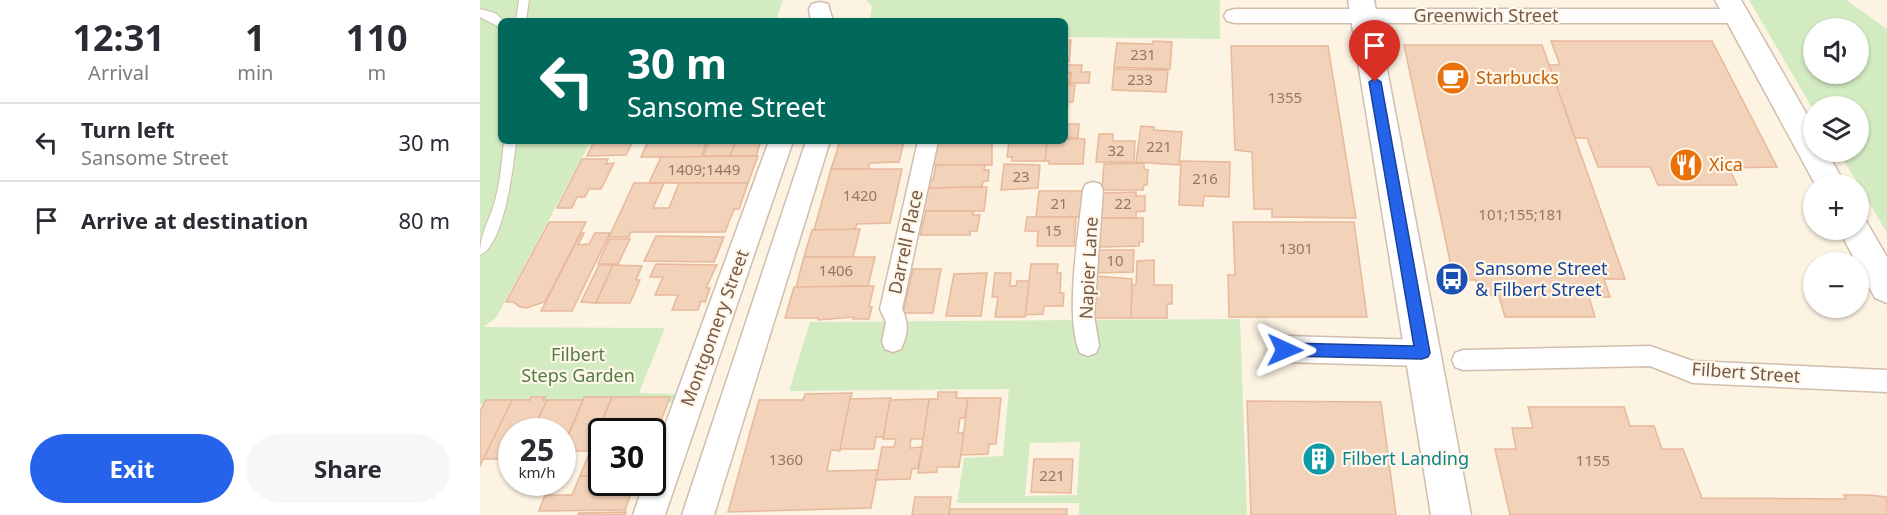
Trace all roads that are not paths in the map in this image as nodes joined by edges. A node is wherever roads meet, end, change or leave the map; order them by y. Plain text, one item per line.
1 (524, 0) edge
2 (1362, 8) edge
3 (1732, 8) edge
4 (480, 13) edge
5 (1235, 16) dead end
6 (521, 18) edge
7 (498, 22) edge
8 (510, 144) edge
9 (780, 144) edge
10 (817, 144) edge
11 (927, 144) edge
12 (1824, 174) edge
13 (1094, 190) dead end
14 (1860, 240) edge
15 (480, 249) edge
16 (1887, 288) edge
17 (893, 342) dead end
18 (1088, 346) dead end
19 (1285, 350) dead end
20 (1422, 353) junction
21 (1463, 360) dead end
22 (1887, 381) edge
23 (649, 515) edge
24 (698, 515) edge
25 (1451, 515) edge

1 - 6 lane
2 - 3 street, Greenwich Street
2 - 5 street, Greenwich Street
2 - 20 street
3 - 12 street
4 - 7 lane
8 - 15 lane
9 - 23 street, Montgomery Street
10 - 24 street
11 - 17 street, Darrell Place
13 - 18 street, Napier Lane
14 - 16 street
19 - 20 street
20 - 25 street
21 - 22 street, Filbert Street

